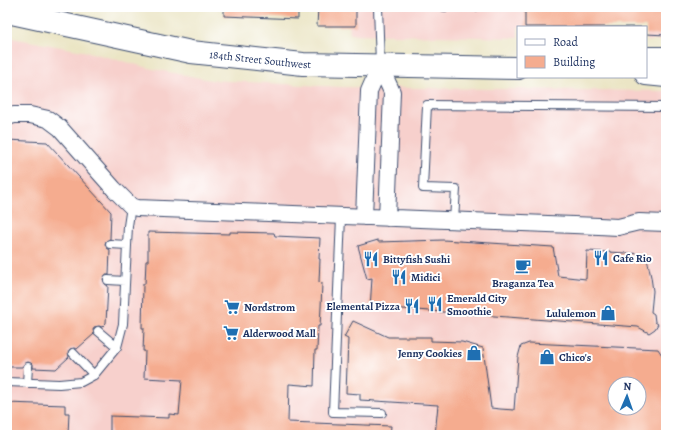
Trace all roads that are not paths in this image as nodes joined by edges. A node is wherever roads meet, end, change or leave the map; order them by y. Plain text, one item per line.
1 (378, 7) edge
2 (444, 7) edge
3 (475, 7) edge
4 (7, 12) edge
5 (647, 58) edge
6 (666, 58) edge
7 (380, 66) junction
8 (517, 68) edge
9 (647, 74) edge
10 (666, 76) edge
11 (666, 107) edge
12 (7, 117) edge
13 (131, 206) junction
14 (341, 217) junction
15 (364, 217) junction
16 (387, 218) junction
17 (454, 220) junction
18 (666, 223) edge
19 (110, 244) dead end
20 (127, 245) junction
21 (108, 280) dead end
22 (125, 281) junction
23 (98, 331) dead end
24 (117, 347) junction
25 (73, 354) dead end
26 (28, 368) dead end
27 (94, 375) junction
28 (7, 382) edge
29 (27, 383) junction
30 (382, 413) dead end

1 - 7 lane
2 - 3 lane
4 - 7 main road, 184th Street Southwest
5 - 6 main road
7 - 8 main road, 184th Street Southwest
7 - 15 street
7 - 16 street
9 - 10 main road
11 - 17 lane
12 - 13 street
13 - 14 street
13 - 20 lane
14 - 15 street
14 - 30 lane
15 - 16 street
16 - 17 street
17 - 18 street
19 - 20 lane
20 - 22 lane
21 - 22 lane
22 - 24 lane
23 - 24 lane
24 - 27 lane
25 - 27 lane
26 - 29 lane
27 - 29 lane
28 - 29 lane

